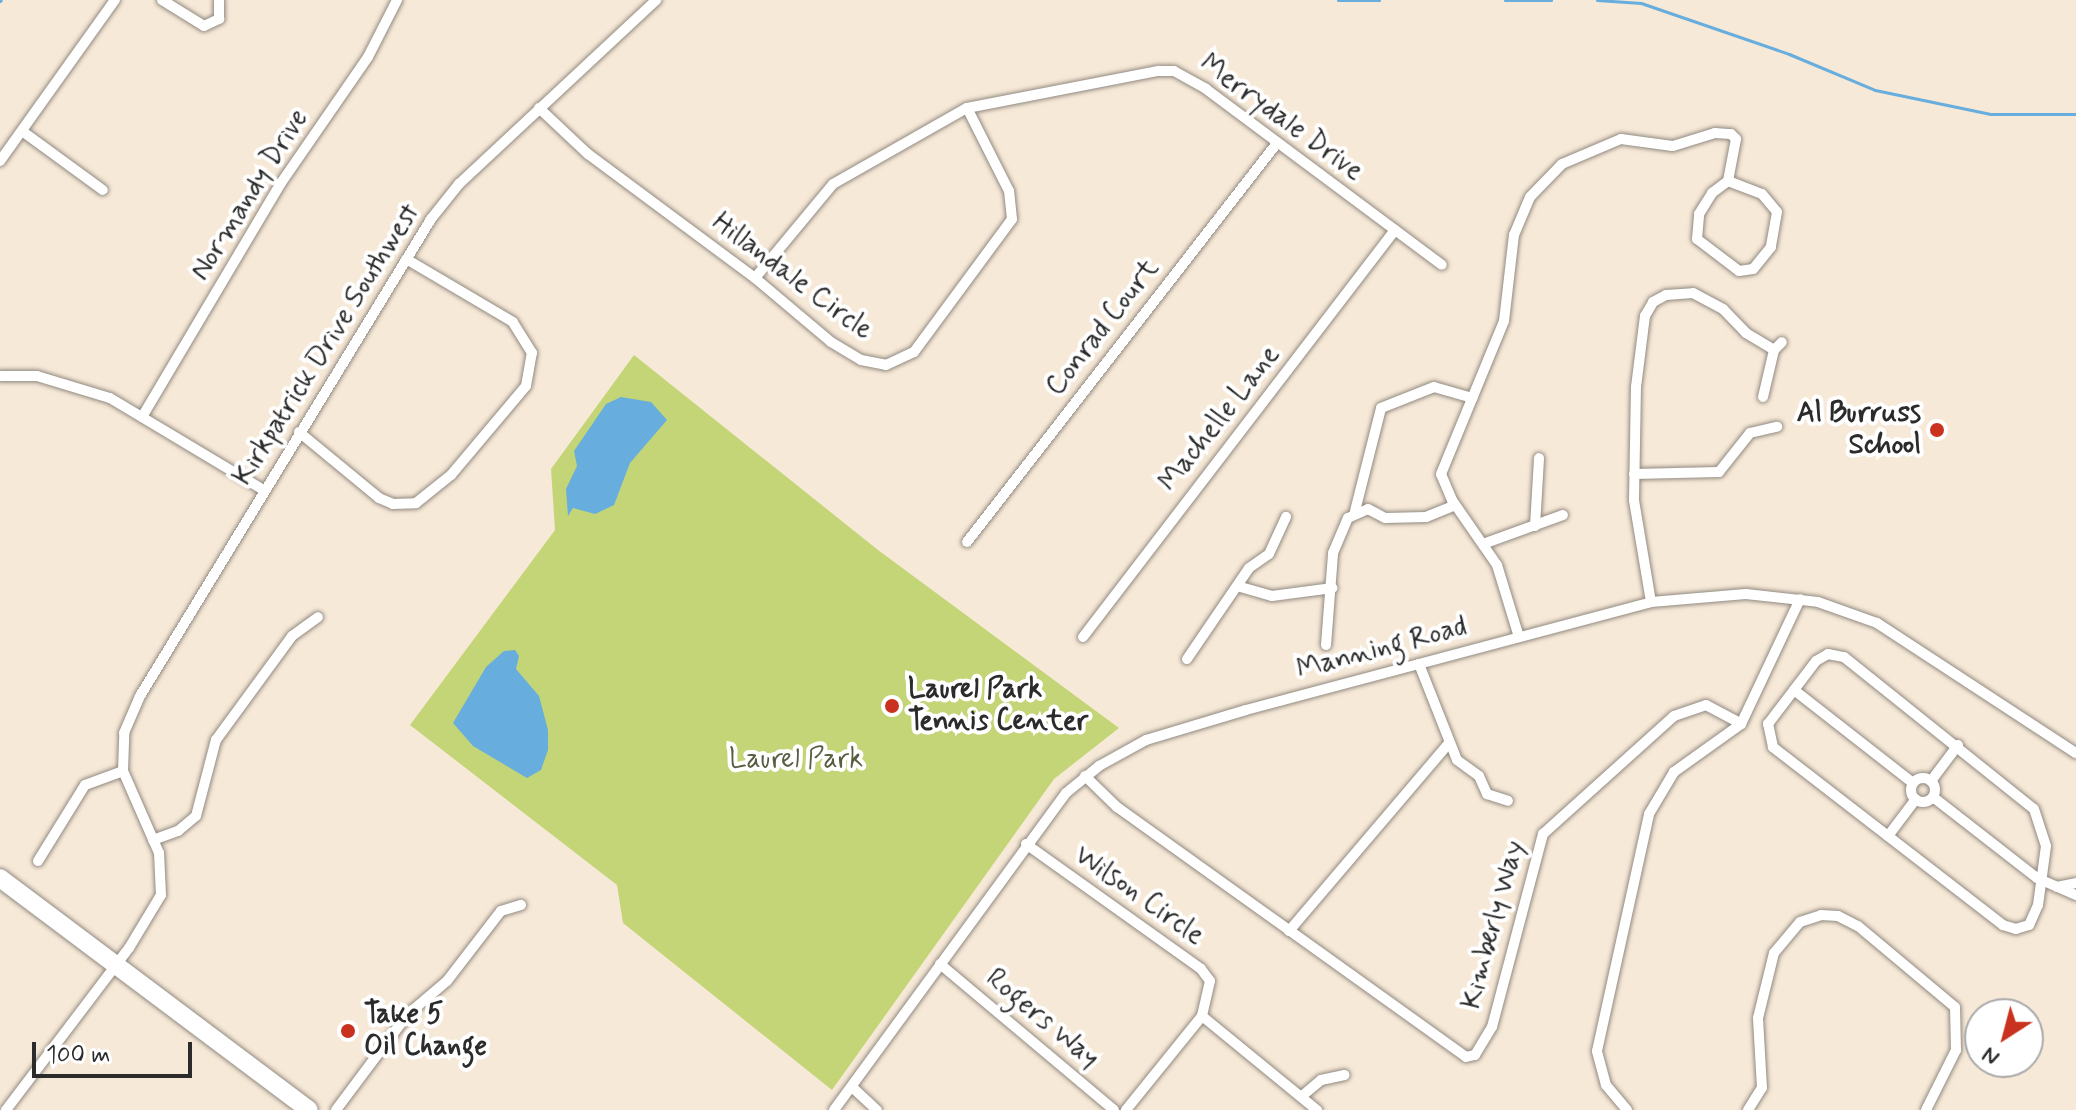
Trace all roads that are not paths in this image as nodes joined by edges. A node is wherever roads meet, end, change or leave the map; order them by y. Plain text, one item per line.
1 (115, 0) edge
2 (162, 0) edge
3 (219, 0) edge
4 (397, 0) edge
5 (656, 0) edge
6 (539, 108) junction
7 (967, 108) junction
8 (22, 131) junction
9 (1277, 143) junction
10 (0, 161) edge
11 (1728, 181) junction
12 (103, 190) dead end
13 (1395, 230) junction
14 (406, 259) junction
15 (1442, 265) dead end
16 (755, 278) junction
17 (0, 376) edge
18 (1763, 397) dead end
19 (1472, 398) junction
20 (142, 417) junction
21 (1777, 427) dead end
22 (299, 432) junction
23 (1539, 458) dead end
24 (1634, 474) junction
25 (264, 490) junction
26 (1455, 505) junction
27 (1355, 511) junction
28 (1563, 515) dead end
29 (1286, 517) dead end
30 (1535, 526) junction
31 (967, 542) dead end
32 (1483, 544) junction
33 (1237, 586) junction
34 (1332, 588) junction
35 (1800, 599) junction
36 (1651, 602) junction
37 (318, 617) dead end
38 (1083, 637) dead end
39 (1519, 637) junction
40 (1326, 645) dead end
41 (1187, 659) dead end
42 (1419, 664) junction
43 (1794, 690) junction
44 (1741, 724) junction
45 (1449, 743) junction
46 (1958, 745) junction
47 (2076, 753) edge
48 (123, 771) junction
49 (1085, 776) junction
50 (1931, 781) junction
51 (1913, 783) junction
52 (1933, 797) junction
53 (1916, 799) junction
54 (1508, 801) dead end
55 (1888, 836) junction
56 (153, 840) junction
57 (1026, 844) junction
58 (38, 861) dead end
59 (0, 878) edge
60 (2042, 881) junction
61 (2076, 883) edge
62 (2057, 887) junction
63 (2076, 895) edge
64 (521, 905) dead end
65 (1289, 931) junction
66 (940, 964) junction
67 (116, 965) junction
68 (1202, 1016) junction
69 (1344, 1075) dead end
70 (852, 1087) junction
71 (1302, 1096) junction
72 (6, 1110) edge
73 (309, 1110) edge
74 (336, 1110) edge
75 (834, 1110) edge
76 (877, 1110) edge
77 (1114, 1110) edge
78 (1126, 1110) edge
79 (1317, 1110) edge
80 (1627, 1110) edge
81 (1748, 1110) edge
82 (1926, 1110) edge

1 - 8 street
2 - 3 street
4 - 20 street, Normandy Drive
5 - 6 street, Kirkpatrick Drive Southwest
6 - 14 street, Kirkpatrick Drive Southwest
6 - 16 street, Hillandale Circle
7 - 9 street, Merrydale Drive
7 - 16 street, Merrydale Drive
7 - 16 street, Hillandale Circle
8 - 10 street
8 - 12 street
9 - 13 street, Merrydale Drive
9 - 31 street, Conrad Court
11 - 11 street
11 - 19 street
13 - 15 street, Merrydale Drive
13 - 38 street, Machelle Lane
14 - 22 street, Kirkpatrick Drive Southwest
14 - 22 street
17 - 20 street
18 - 24 street
19 - 26 street
19 - 27 street
20 - 25 street
21 - 24 street
22 - 25 street, Kirkpatrick Drive Southwest
23 - 30 street
24 - 36 street
25 - 48 street, Kirkpatrick Drive Southwest
26 - 27 street
26 - 32 street
27 - 34 street
28 - 30 street
29 - 33 street
30 - 32 street
32 - 39 street
33 - 34 street
33 - 41 street
34 - 40 street
35 - 36 street, Manning Road
35 - 44 street
35 - 47 street, Manning Road
36 - 39 street, Manning Road
37 - 56 street
39 - 42 street, Manning Road
42 - 45 street
42 - 49 street, Manning Road
43 - 46 street
43 - 51 street
43 - 55 street
44 - 65 street, Kimberly Way
44 - 80 street
45 - 54 street
45 - 65 street
46 - 50 street
46 - 60 street
48 - 56 street, Kirkpatrick Drive Southwest
48 - 58 street
49 - 57 street, Manning Road
49 - 65 street
50 - 51 street
50 - 52 street
51 - 53 street
52 - 53 street
52 - 60 street
53 - 55 street
55 - 60 street
56 - 67 street, Kirkpatrick Drive Southwest
57 - 66 street, Manning Road
57 - 68 street, Wilson Circle
59 - 67 highway
60 - 62 street
61 - 62 street
62 - 63 street
64 - 74 street
66 - 70 street, Manning Road
66 - 77 street, Rogers Way
67 - 72 street, Kirkpatrick Drive Southwest
67 - 73 highway
68 - 71 street
68 - 78 street
69 - 71 street
70 - 75 street, Manning Road
70 - 76 street
71 - 79 street
81 - 82 street

